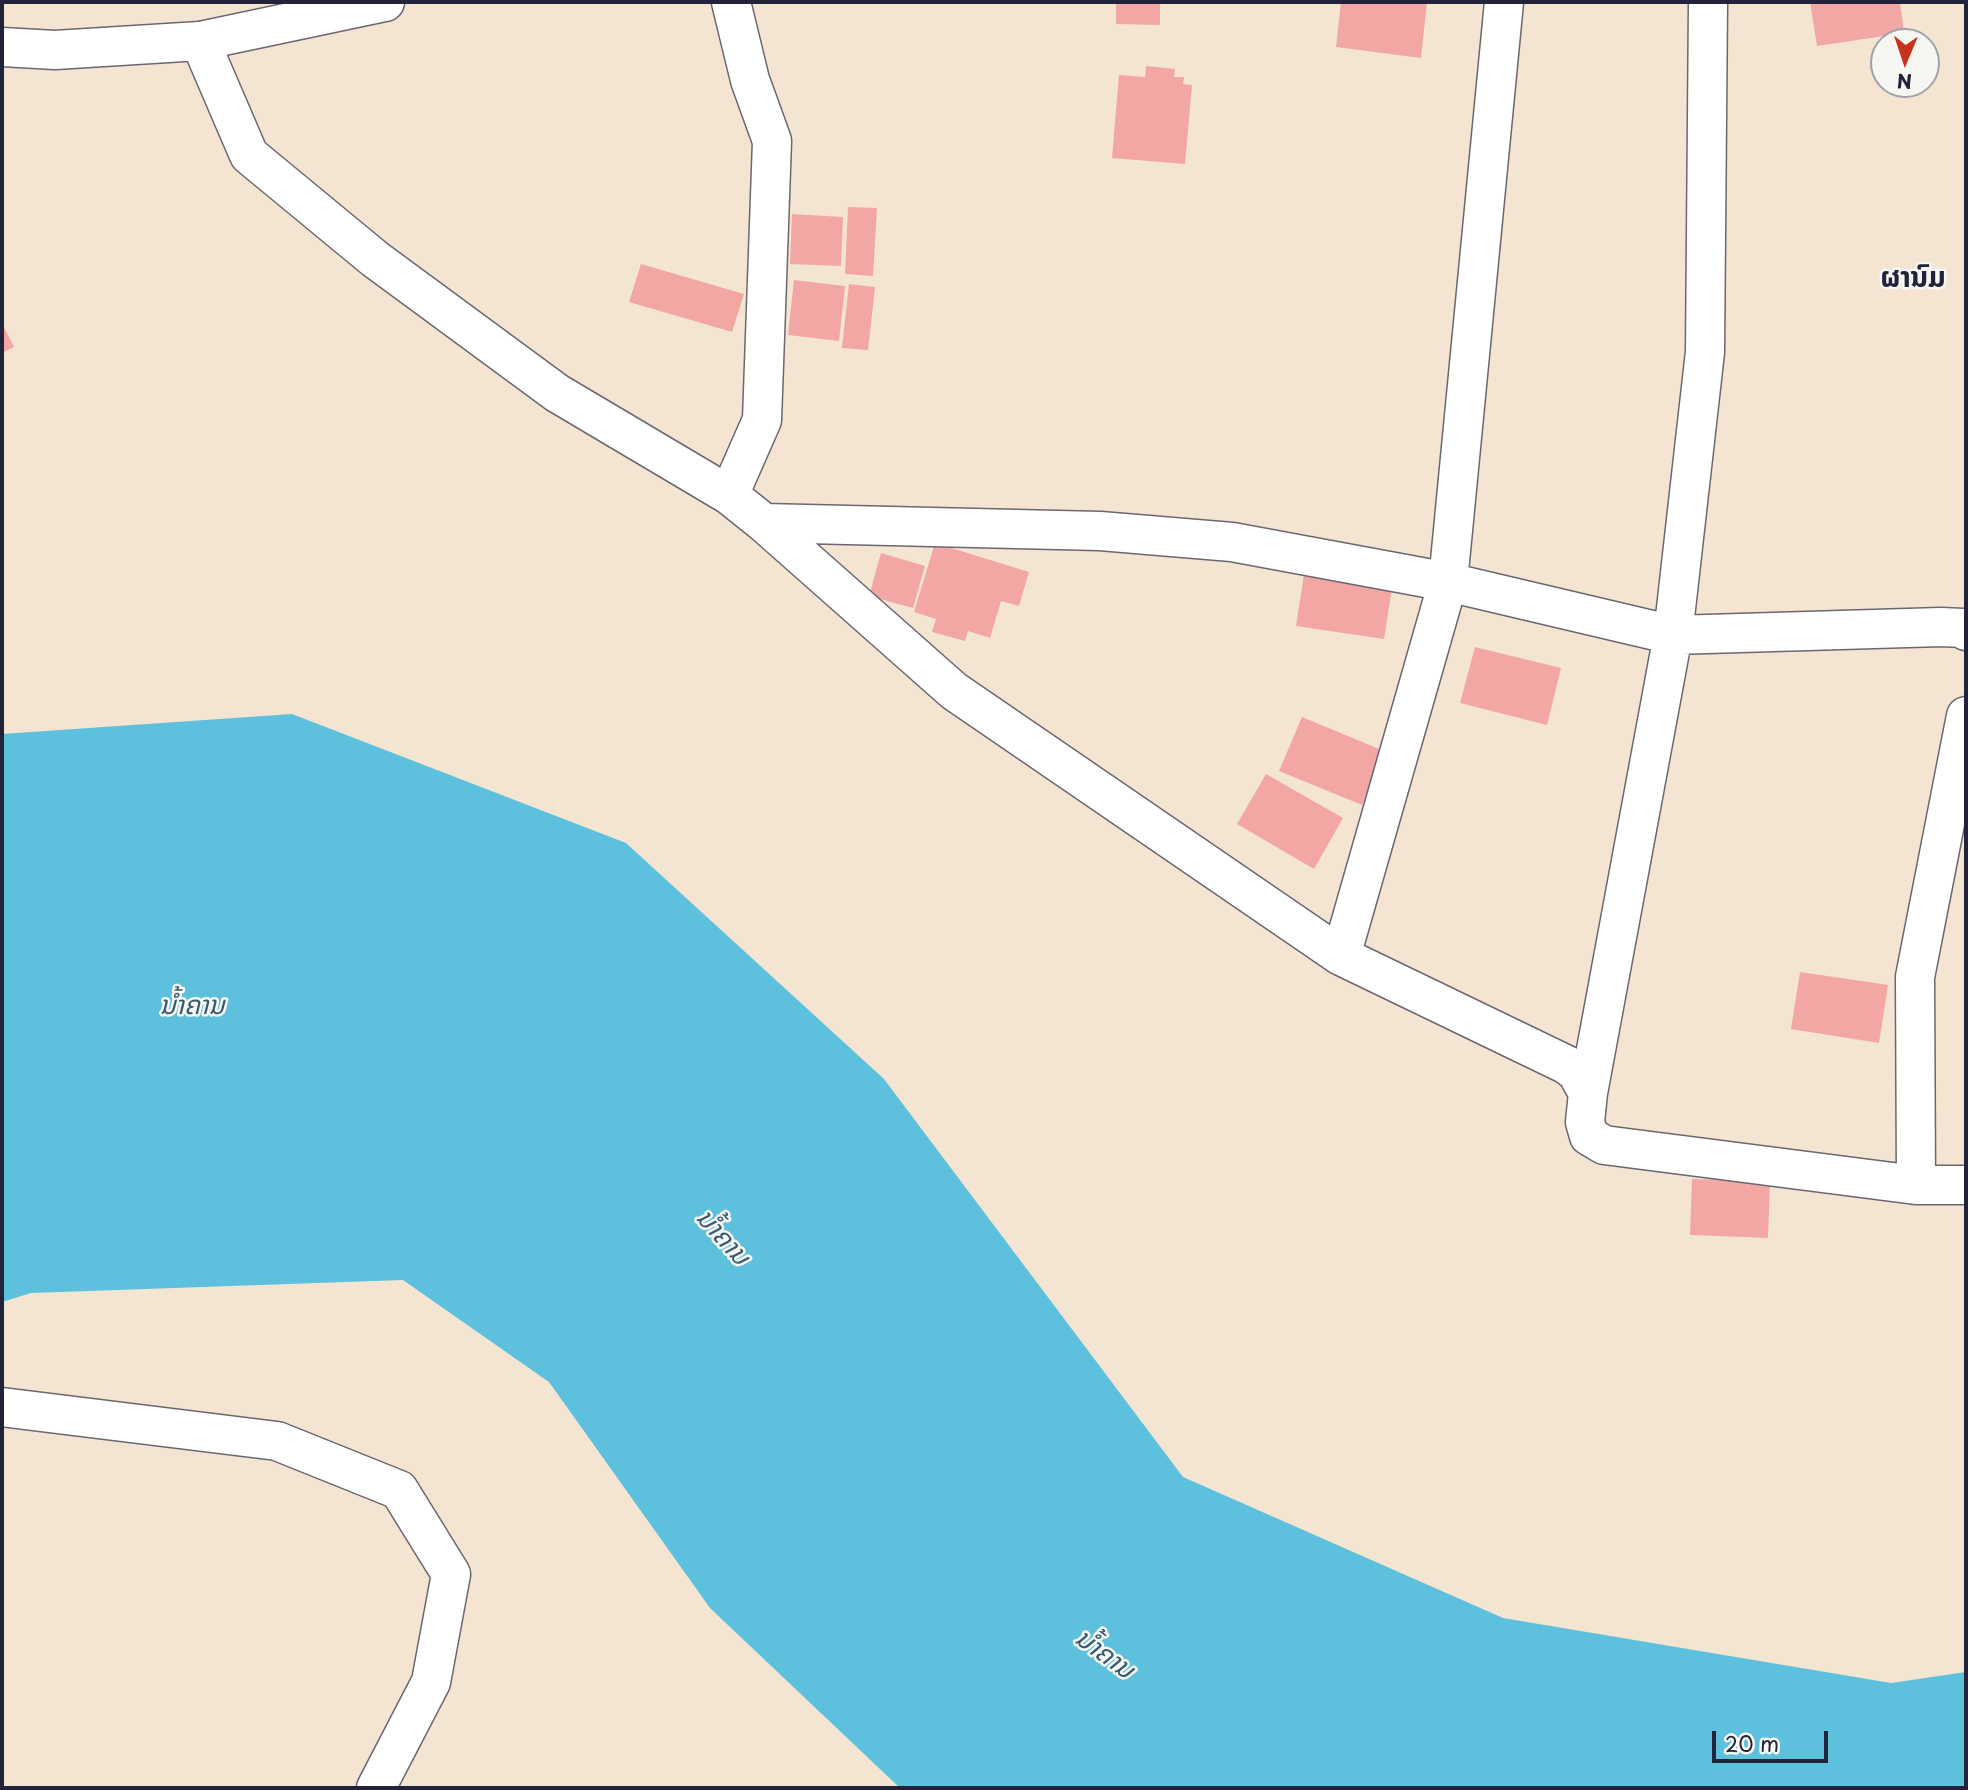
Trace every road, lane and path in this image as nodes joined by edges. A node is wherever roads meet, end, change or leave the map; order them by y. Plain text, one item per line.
1 (385, 2) edge
2 (731, 2) edge
3 (1504, 2) edge
4 (1708, 2) edge
5 (200, 41) junction
6 (2, 47) edge
7 (729, 495) junction
8 (764, 523) junction
9 (1448, 582) junction
10 (1966, 631) edge
11 (1673, 635) junction
12 (1966, 716) edge
13 (1341, 956) junction
14 (1588, 1093) junction
15 (1916, 1185) junction
16 (1966, 1185) edge
17 (2, 1407) edge
18 (376, 1788) edge

1 - 5 street
2 - 7 street
3 - 9 street
4 - 11 street
5 - 6 street
5 - 7 street
7 - 8 street
8 - 9 street
8 - 13 street
9 - 11 street
9 - 13 street
10 - 11 street
11 - 14 street
12 - 15 street
13 - 14 street
14 - 15 street
15 - 16 street
17 - 18 street

